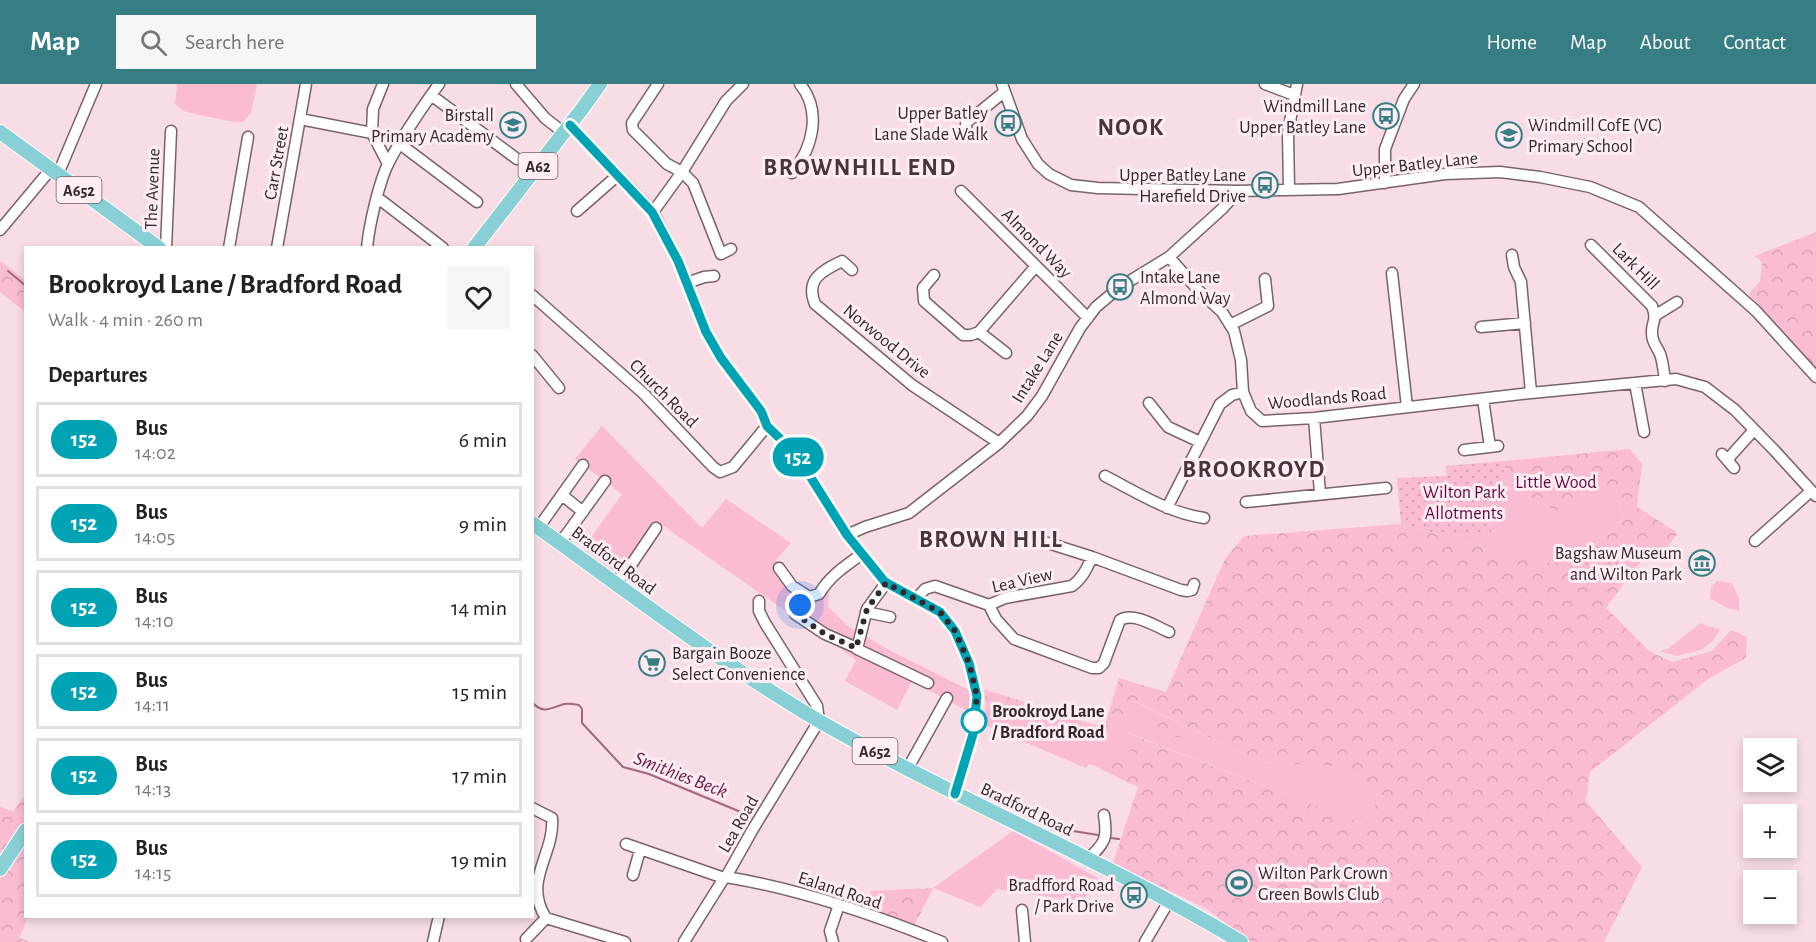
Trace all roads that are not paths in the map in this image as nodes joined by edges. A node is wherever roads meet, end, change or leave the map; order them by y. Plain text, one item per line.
1 (96, 84) edge
2 (306, 84) edge
3 (383, 84) edge
4 (439, 84) edge
5 (516, 84) edge
6 (600, 84) edge
7 (658, 84) edge
8 (743, 84) edge
9 (800, 84) edge
10 (1265, 84) edge
11 (1414, 84) edge
12 (1003, 88) edge
13 (1295, 89) edge
14 (431, 95) junction
15 (300, 119) junction
16 (567, 129) junction
17 (171, 131) dead end
18 (0, 132) edge
19 (372, 133) junction
20 (967, 134) dead end
21 (248, 137) dead end
22 (400, 144) junction
23 (517, 159) dead end
24 (388, 164) junction
25 (55, 172) junction
26 (681, 172) junction
27 (792, 173) dead end
28 (617, 176) junction
29 (1385, 183) junction
30 (1289, 190) junction
31 (962, 191) dead end
32 (1238, 191) junction
33 (378, 198) junction
34 (477, 202) dead end
35 (577, 212) dead end
36 (652, 212) junction
37 (0, 230) edge
38 (1591, 245) dead end
39 (156, 246) edge
40 (166, 246) edge
41 (230, 246) edge
42 (278, 246) edge
43 (368, 246) edge
44 (440, 246) edge
45 (476, 246) edge
46 (731, 249) dead end
47 (1512, 255) dead end
48 (1169, 257) junction
49 (1036, 266) junction
50 (852, 270) dead end
51 (1392, 273) dead end
52 (933, 275) dead end
53 (714, 276) dead end
54 (1265, 279) dead end
55 (687, 284) junction
56 (534, 297) edge
57 (1677, 302) dead end
58 (1656, 315) junction
59 (1088, 318) junction
60 (1525, 323) junction
61 (1230, 325) junction
62 (1481, 327) dead end
63 (979, 332) junction
64 (1006, 353) dead end
65 (534, 357) edge
66 (1816, 377) edge
67 (1665, 381) junction
68 (1635, 383) junction
69 (559, 388) dead end
70 (1244, 392) junction
71 (1531, 393) junction
72 (1483, 399) junction
73 (1149, 403) dead end
74 (1407, 407) junction
75 (1314, 418) junction
76 (767, 426) junction
77 (1754, 430) junction
78 (1643, 432) dead end
79 (1200, 442) junction
80 (999, 443) junction
81 (1464, 450) dead end
82 (1728, 461) dead end
83 (583, 465) dead end
84 (1105, 476) dead end
85 (605, 482) dead end
86 (1386, 488) dead end
87 (1814, 493) edge
88 (1320, 494) junction
89 (562, 495) junction
90 (1246, 502) dead end
91 (1167, 507) junction
92 (583, 512) junction
93 (1204, 518) dead end
94 (536, 525) edge
95 (656, 528) dead end
96 (847, 535) junction
97 (1755, 541) dead end
98 (559, 542) junction
99 (1048, 543) dead end
100 (862, 554) junction
101 (1092, 557) junction
102 (779, 568) dead end
103 (615, 583) junction
104 (886, 583) junction
105 (1194, 584) dead end
106 (916, 599) junction
107 (759, 601) dead end
108 (800, 605) dead end
109 (989, 605) junction
110 (866, 612) junction
111 (890, 616) dead end
112 (1169, 632) dead end
113 (856, 648) junction
114 (928, 682) dead end
115 (947, 698) dead end
116 (819, 721) junction
117 (908, 768) junction
118 (955, 794) junction
119 (534, 809) edge
120 (1104, 815) dead end
121 (24, 833) edge
122 (626, 844) dead end
123 (640, 849) junction
124 (1087, 860) junction
125 (0, 868) edge
126 (633, 875) dead end
127 (725, 878) junction
128 (1169, 901) junction
129 (839, 905) junction
130 (1022, 910) dead end
131 (439, 918) edge
132 (546, 918) junction
133 (526, 939) dead end
134 (433, 942) edge
135 (625, 942) edge
136 (684, 942) edge
137 (833, 942) edge
138 (942, 942) edge
139 (1025, 942) edge
140 (1145, 942) edge
141 (1240, 942) edge

1 - 25 street
2 - 15 street, Carr Street
3 - 19 street
4 - 14 street
5 - 16 street
6 - 16 main road, A62
7 - 26 street
8 - 26 street
9 - 27 street
10 - 13 street
11 - 29 street
12 - 20 street
12 - 32 street, Upper Batley Lane
13 - 30 street
14 - 22 street
14 - 23 street
15 - 19 street
15 - 42 street, Carr Street
16 - 28 street
16 - 45 main road, A62
17 - 40 street, The Avenue
18 - 25 main road, A652
19 - 24 street
21 - 41 street
22 - 24 street
22 - 34 street
24 - 33 street
25 - 37 street
25 - 39 main road, A652
26 - 36 street
26 - 46 street
28 - 35 street
28 - 36 street
29 - 30 street, Upper Batley Lane
29 - 66 street, Upper Batley Lane
30 - 32 street, Upper Batley Lane
31 - 49 street, Almond Way
32 - 48 street, Intake Lane
33 - 43 street
33 - 44 street
36 - 55 street
38 - 58 street, Lark Hill
47 - 60 street
48 - 59 street, Intake Lane
48 - 61 street, Woodlands Road
49 - 59 street, Almond Way
49 - 63 street
50 - 80 street, Norwood Drive
51 - 74 street
52 - 63 street
53 - 55 street
54 - 61 street
55 - 76 street
56 - 76 street, Church Road
57 - 58 street
58 - 67 street, Lark Hill
59 - 80 street, Intake Lane
60 - 62 street
60 - 71 street
61 - 70 street, Woodlands Road
63 - 64 street
65 - 69 street
67 - 68 street, Woodlands Road
67 - 77 street, Woodlands Road
68 - 71 street, Woodlands Road
68 - 78 street
70 - 75 street, Woodlands Road
70 - 79 street
71 - 72 street, Woodlands Road
72 - 74 street, Woodlands Road
72 - 81 street
73 - 79 street
74 - 75 street, Woodlands Road
75 - 88 street
76 - 96 street
77 - 82 street
77 - 87 street, Woodlands Road
79 - 91 street
80 - 96 street, Intake Lane
83 - 89 street
84 - 91 street
85 - 92 street
86 - 88 street
87 - 97 street
88 - 90 street
89 - 92 street
89 - 94 street
91 - 93 street
92 - 98 street
94 - 98 main road, Bradford Road / A652
95 - 103 street
96 - 100 street
98 - 103 main road, Bradford Road / A652
99 - 101 street, Lea View
100 - 102 street
100 - 104 street
101 - 105 street, Lea View
101 - 109 street, Lea View
103 - 116 main road, Bradford Road / A652
104 - 106 street
104 - 110 street
106 - 109 street, Lea View
106 - 118 street
107 - 116 street
108 - 113 street
109 - 112 street
110 - 111 street
110 - 113 street
113 - 114 street
115 - 117 street
116 - 117 main road, Bradford Road / A652
116 - 127 street, Lea Road
117 - 118 main road, Bradford Road / A652
118 - 124 main road, Bradford Road / A652
119 - 132 street
120 - 124 street
121 - 125 main road
122 - 123 street, Ealand Road
123 - 126 street
123 - 127 street, Ealand Road
124 - 128 main road, Bradford Road / A652
127 - 129 street, Ealand Road
127 - 136 street, Lea Road
128 - 140 street
128 - 141 main road, Bradford Road / A652
129 - 137 street
129 - 138 street, Ealand Road
130 - 139 street
131 - 134 street
132 - 133 street
132 - 135 street

